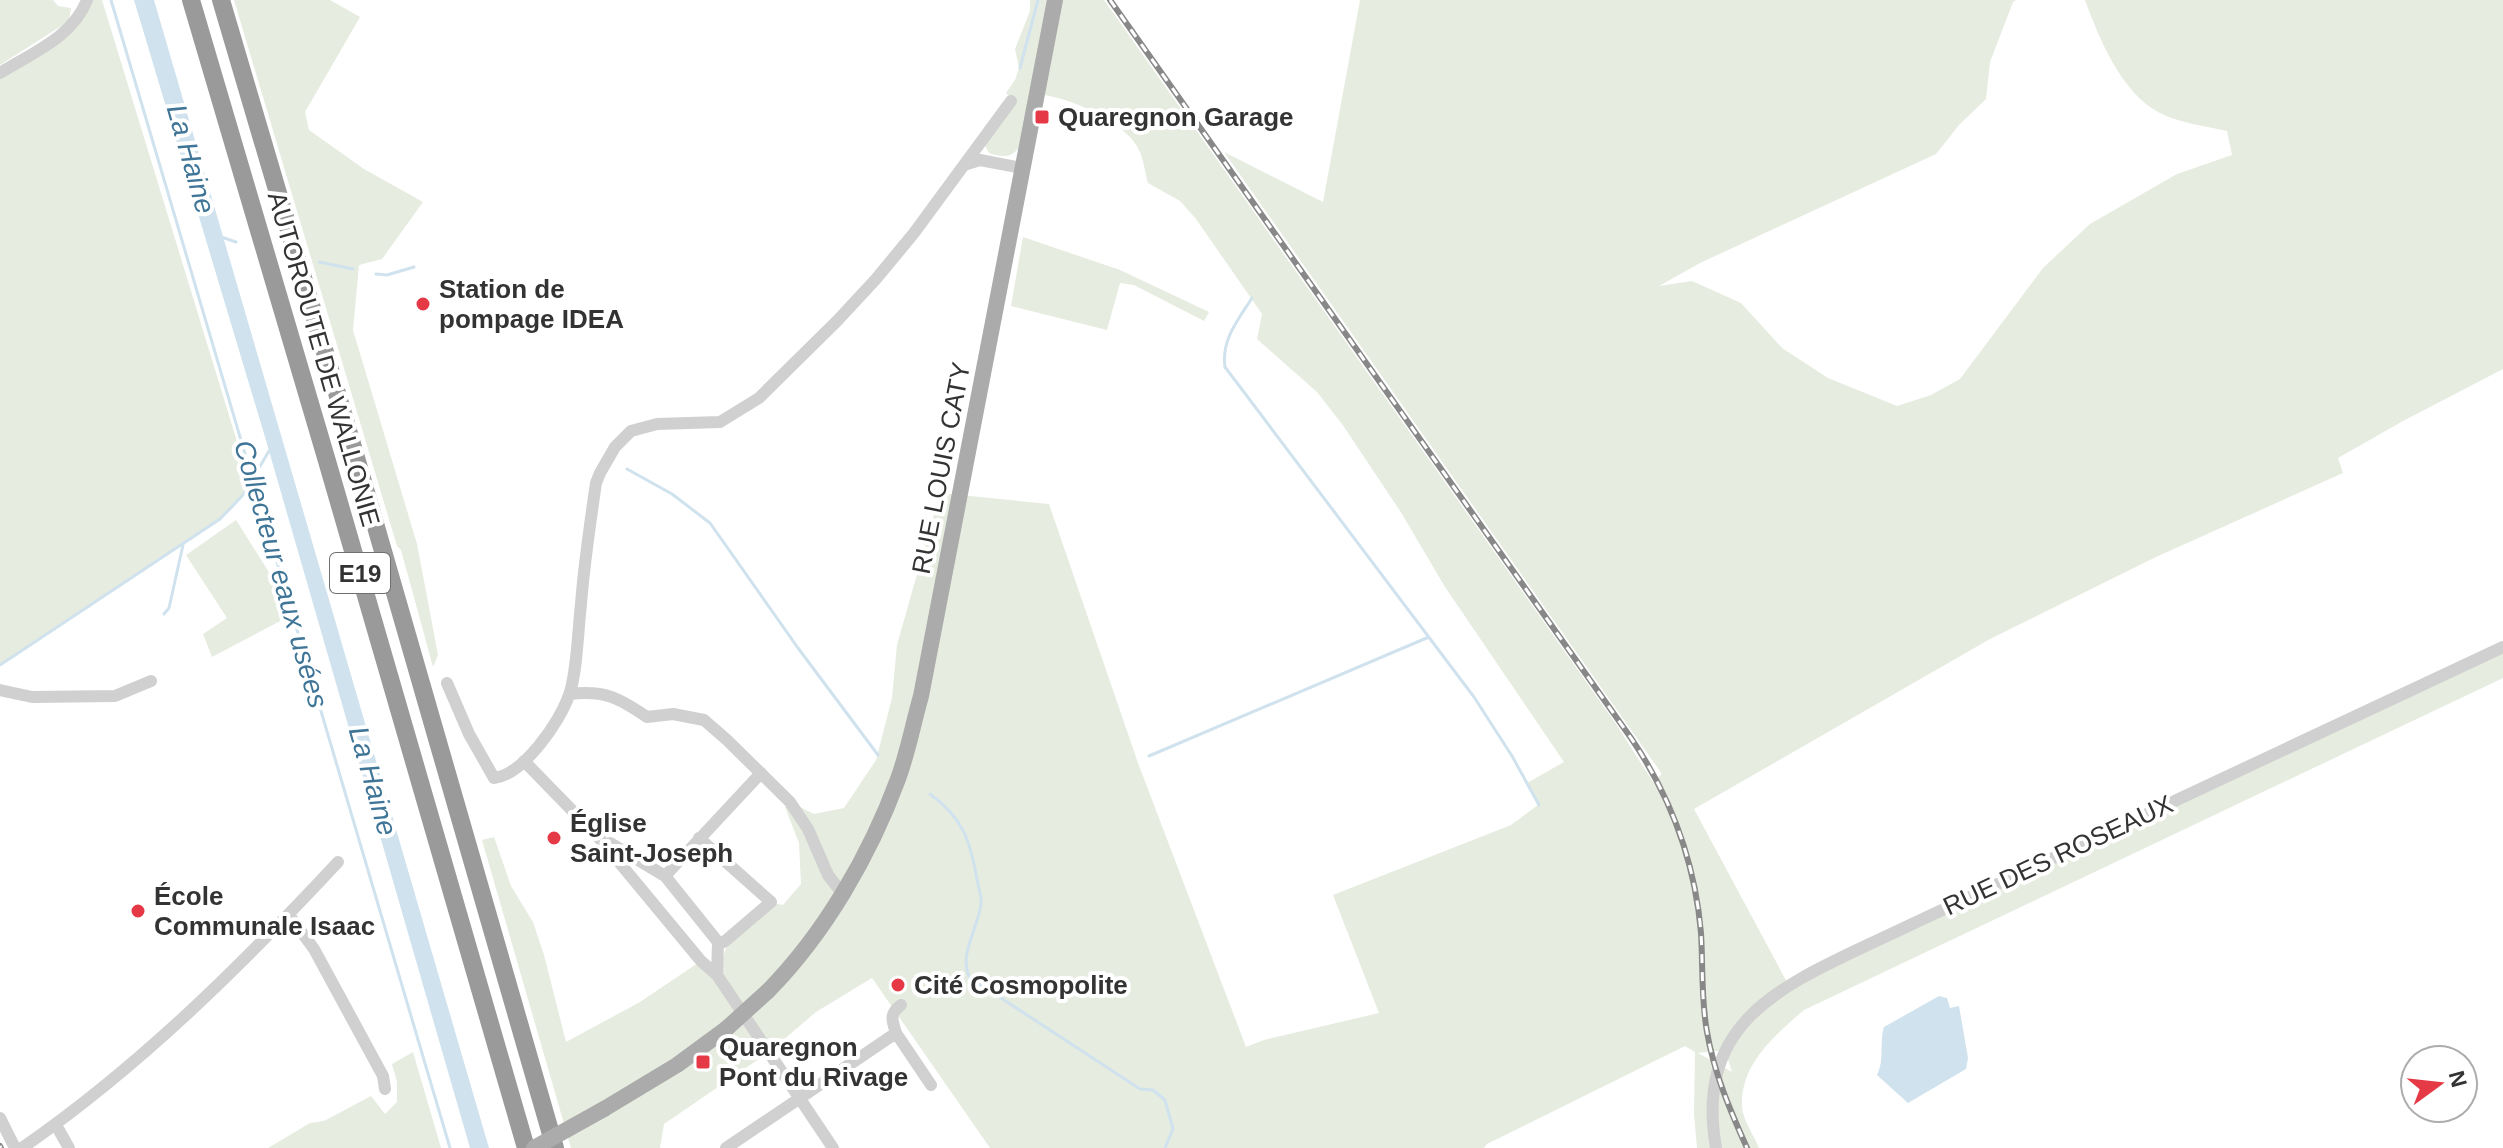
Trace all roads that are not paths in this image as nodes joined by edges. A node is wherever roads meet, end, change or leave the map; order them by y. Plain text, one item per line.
1 (87, 0) edge
2 (191, 0) edge
3 (221, 0) edge
4 (1055, 0) edge
5 (0, 73) edge
6 (1011, 101) dead end
7 (964, 165) junction
8 (1022, 168) junction
9 (2503, 647) edge
10 (151, 681) dead end
11 (447, 683) dead end
12 (0, 690) edge
13 (570, 694) junction
14 (524, 761) junction
15 (761, 773) junction
16 (599, 838) junction
17 (699, 838) junction
18 (338, 862) dead end
19 (665, 876) junction
20 (842, 893) junction
21 (289, 915) junction
22 (721, 942) junction
23 (717, 975) junction
24 (901, 1005) dead end
25 (896, 1033) junction
26 (931, 1085) dead end
27 (385, 1089) dead end
28 (800, 1098) junction
29 (0, 1118) edge
30 (56, 1125) junction
31 (15, 1148) edge
32 (22, 1148) edge
33 (69, 1148) edge
34 (526, 1148) edge
35 (534, 1148) edge
36 (555, 1148) edge
37 (726, 1148) edge
38 (833, 1148) edge
39 (1716, 1148) edge

1 - 5 street
2 - 34 highway, AUTOROUTE DE WALLONIE / E19
3 - 36 highway, AUTOROUTE DE WALLONIE / E19
4 - 8 main road, RUE LOUIS CATY
6 - 7 street
7 - 8 street
7 - 13 street
8 - 20 main road, RUE LOUIS CATY
9 - 39 street, RUE DES ROSEAUX
10 - 12 street
11 - 14 street
13 - 14 street
13 - 15 street
14 - 16 street
15 - 17 street
15 - 20 street
16 - 19 street
16 - 23 street
17 - 19 street
17 - 22 street
18 - 21 street
19 - 22 street
20 - 35 main road, RUE LOUIS CATY, bridge
21 - 27 street
21 - 30 street
22 - 23 street
23 - 28 street
24 - 25 street
25 - 26 street
25 - 28 street
28 - 37 street
28 - 38 street
29 - 31 street
30 - 32 street
30 - 33 street

